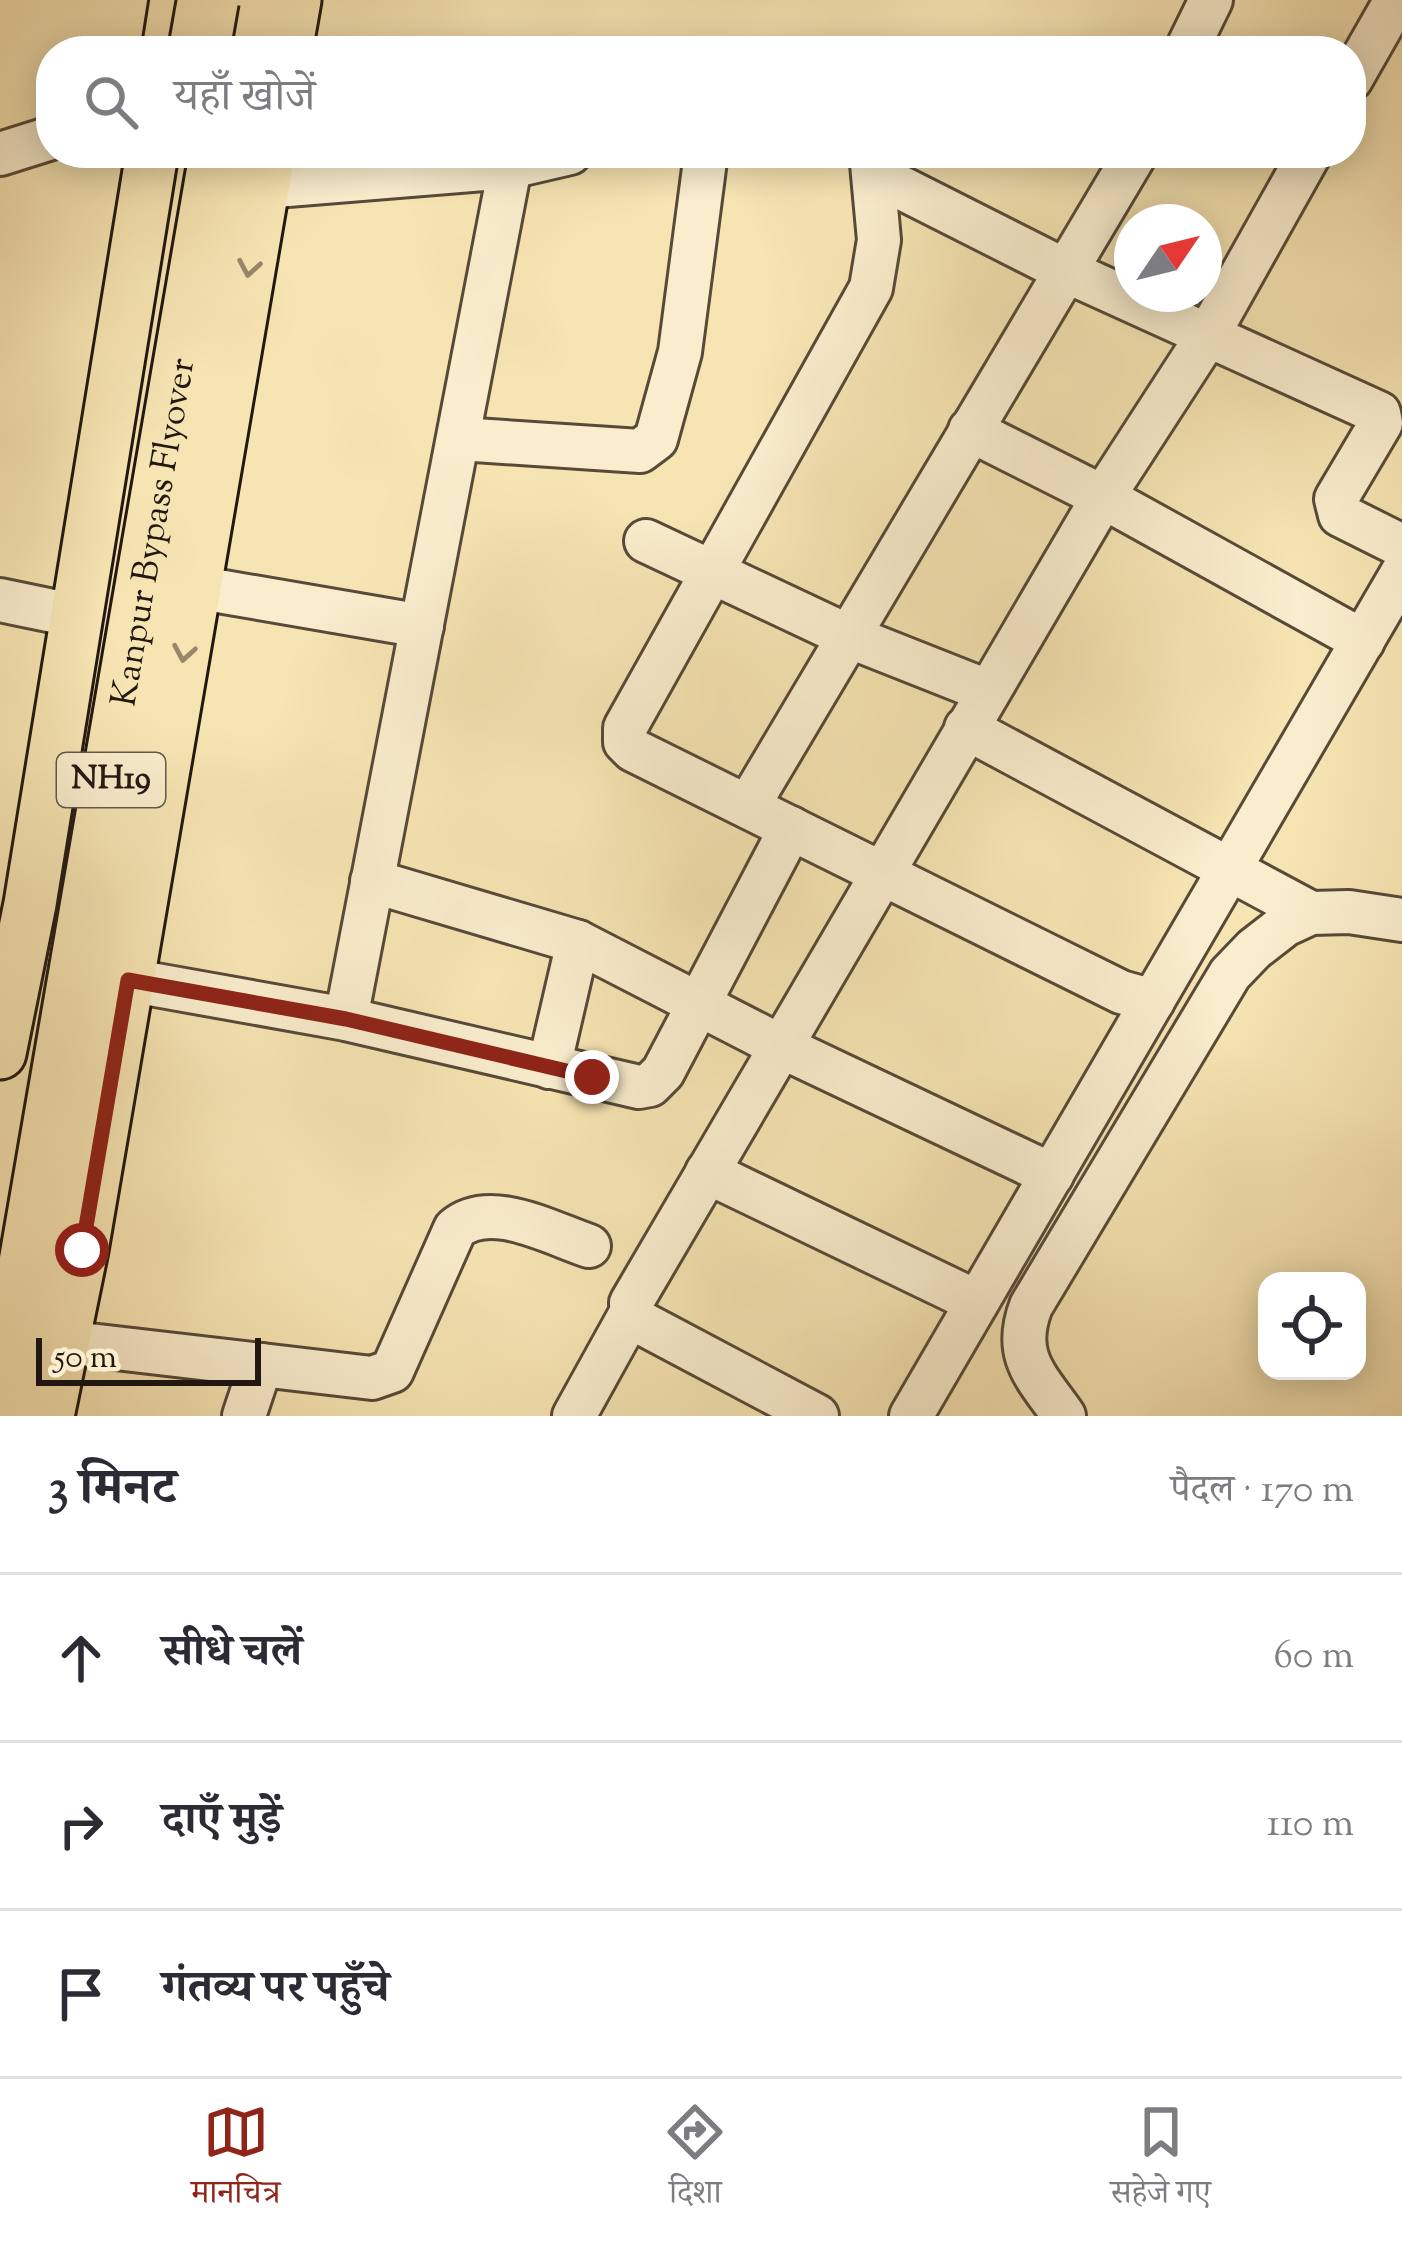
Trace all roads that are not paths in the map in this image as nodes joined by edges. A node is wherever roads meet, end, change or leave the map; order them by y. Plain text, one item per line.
1 (236, 0) edge
2 (248, 0) edge
3 (295, 0) edge
4 (1211, 0) edge
5 (1396, 0) edge
6 (185, 23) edge
7 (242, 36) edge
8 (289, 36) edge
9 (1193, 36) edge
10 (1366, 43) edge
11 (36, 143) edge
12 (0, 154) edge
13 (150, 168) edge
14 (179, 168) edge
15 (250, 168) edge
16 (250, 168) edge
17 (510, 168) edge
18 (704, 168) edge
19 (873, 168) edge
20 (882, 168) edge
21 (1127, 168) edge
22 (1302, 168) edge
23 (1066, 271) junction
24 (1208, 334) junction
25 (1391, 420) edge
26 (970, 430) junction
27 (460, 439) junction
28 (1103, 497) junction
29 (646, 541) dead end
30 (1402, 546) edge
31 (711, 571) junction
32 (1402, 573) edge
33 (195, 587) junction
34 (0, 600) edge
35 (77, 616) junction
36 (422, 626) junction
37 (848, 636) junction
38 (1363, 641) junction
39 (987, 691) junction
40 (966, 728) junction
41 (748, 806) junction
42 (791, 827) junction
43 (1228, 871) junction
44 (880, 872) junction
45 (372, 881) junction
46 (1311, 913) junction
47 (1402, 920) edge
48 (578, 942) junction
49 (8, 971) edge
50 (128, 980) junction
51 (1153, 1001) junction
52 (698, 1005) junction
53 (346, 1019) junction
54 (780, 1046) junction
55 (0, 1053) edge
56 (549, 1066) junction
57 (707, 1172) junction
58 (1052, 1175) junction
59 (0, 1233) edge
60 (589, 1246) dead end
61 (977, 1302) junction
62 (632, 1313) junction
63 (64, 1342) junction
64 (261, 1365) junction
65 (0, 1407) edge
66 (810, 1414) edge
67 (48, 1416) edge
68 (244, 1416) edge
69 (574, 1416) edge
70 (911, 1416) edge
71 (1064, 1416) edge

1 - 6 street
2 - 7 highway
3 - 8 main road
4 - 9 street
5 - 10 street
11 - 12 street
13 - 35 main road
14 - 59 highway, Kanpur Bypass Flyover / NH19
15 -> 33 main road
16 - 65 highway, Kanpur Bypass Flyover / NH19
17 - 27 street
18 - 27 street
19 - 31 street
20 - 23 street
21 - 23 street
22 - 24 street
23 - 24 street
23 - 26 street
24 - 25 street
24 - 28 street
25 - 30 street
26 - 28 street
26 - 37 street
27 - 36 street
28 - 38 street
28 - 39 street
29 - 31 street
31 - 37 street
31 - 41 street
32 - 38 street
33 - 36 street
33 -> 50 main road
34 - 35 street
35 - 49 main road
36 - 45 street
37 - 39 street
37 - 41 street
38 - 43 street
39 - 40 street
40 - 43 street
40 - 44 street
41 - 42 street
42 - 44 street
42 - 52 street
43 - 46 street
43 - 51 street
44 - 51 street
44 - 54 street
45 - 48 street
45 - 53 street
46 - 47 street
46 - 71 street
48 - 52 street
48 - 56 street
49 - 55 main road
50 - 53 street
50 - 63 main road
51 - 58 street
52 - 54 street
52 - 56 street
53 - 56 street
54 - 57 street
54 - 58 street
57 - 61 street
57 - 62 street
58 - 61 street
60 - 64 street
61 - 70 street
62 - 66 street
62 - 69 street
63 - 64 street
63 - 67 main road
64 - 68 street

